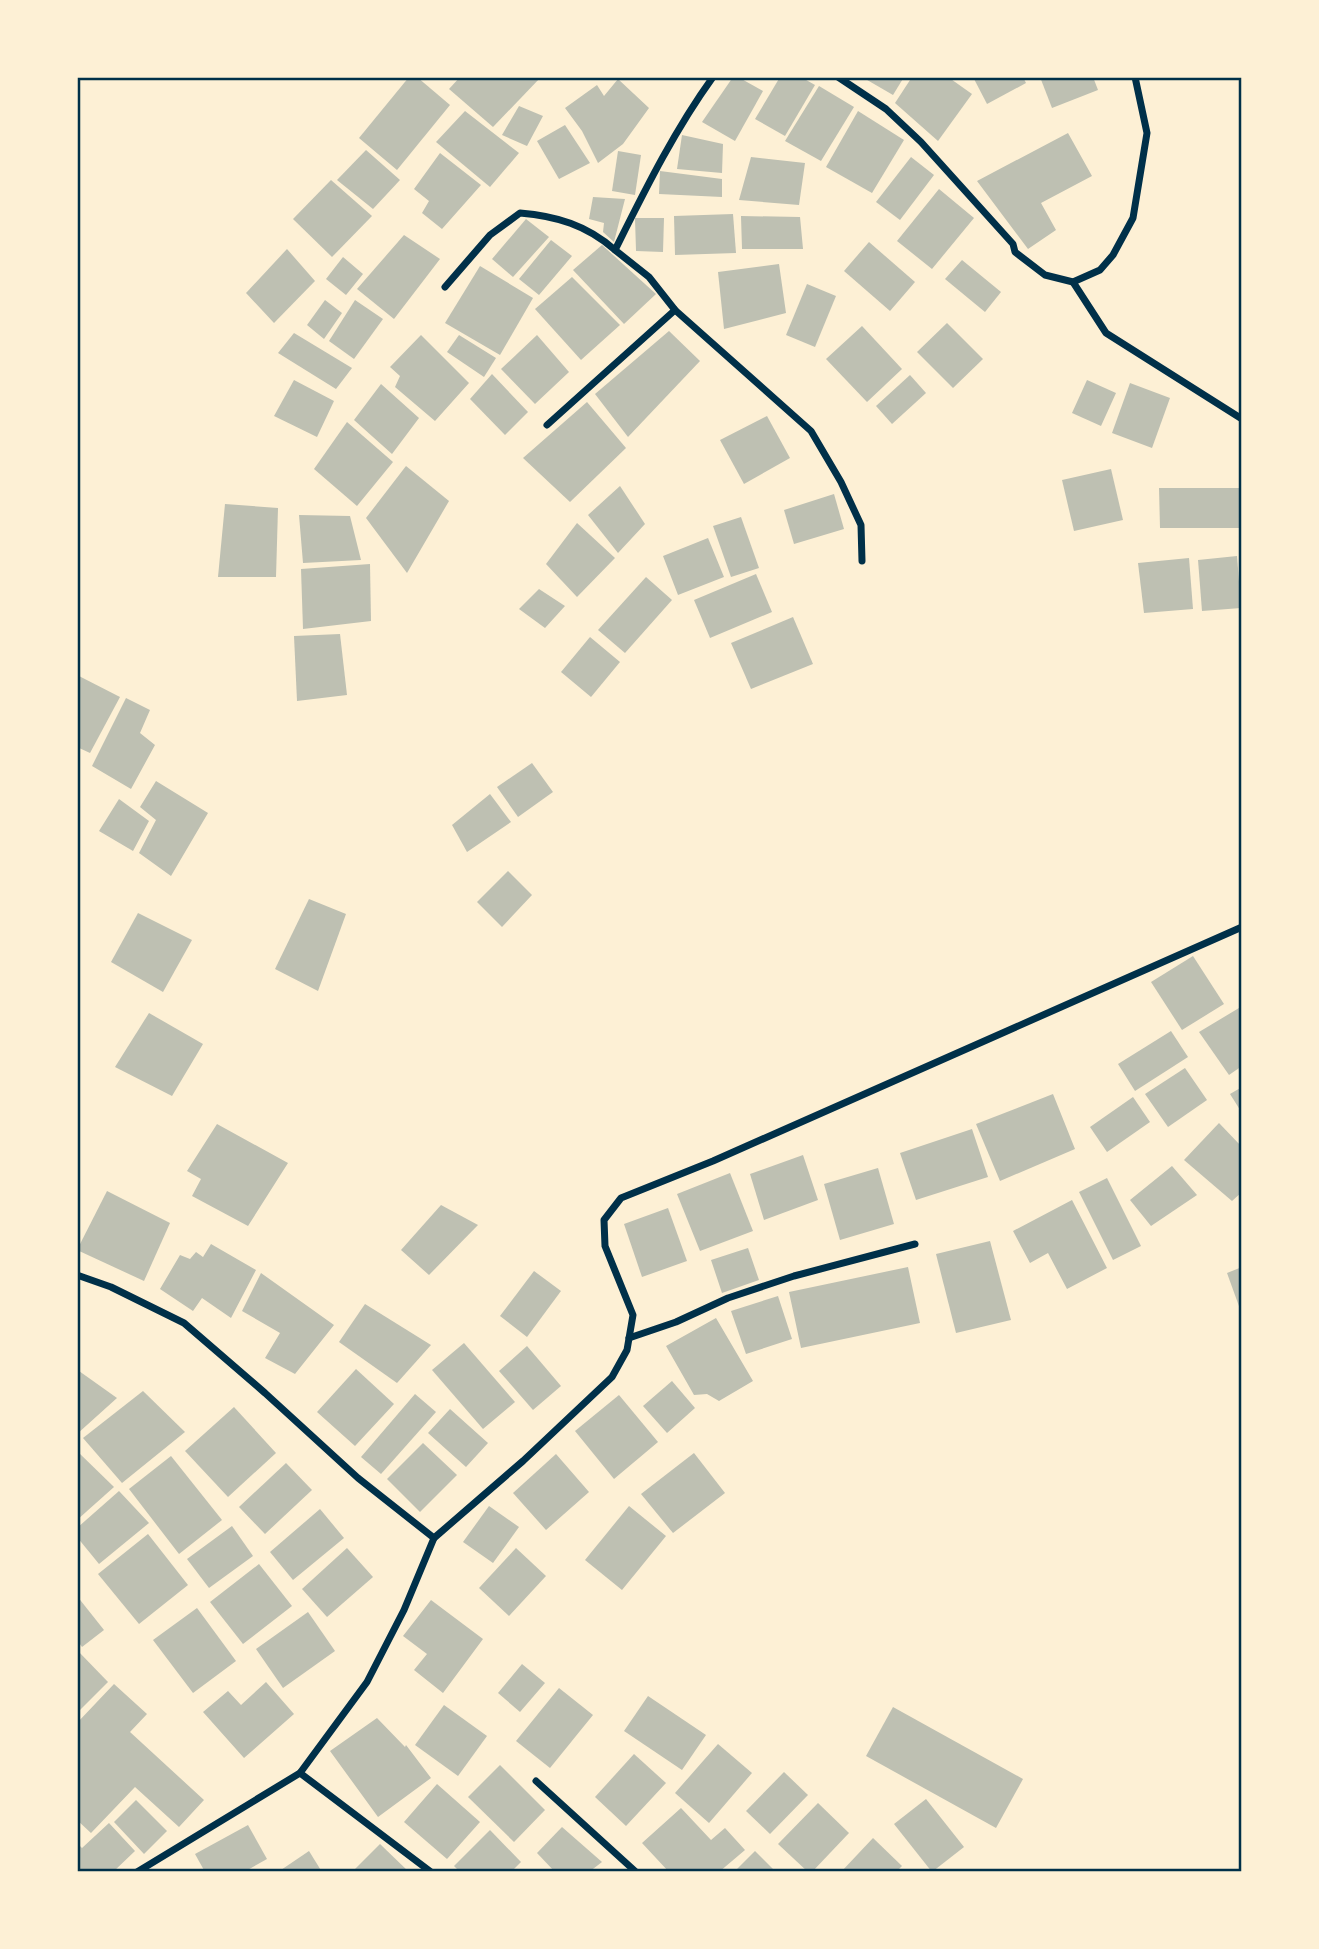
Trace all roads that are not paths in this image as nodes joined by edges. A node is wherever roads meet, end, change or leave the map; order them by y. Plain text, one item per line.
1 (713, 77) edge
2 (838, 77) edge
3 (1135, 77) edge
4 (615, 250) junction
5 (1073, 282) junction
6 (445, 287) dead end
7 (676, 310) junction
8 (1242, 419) edge
9 (547, 425) dead end
10 (862, 561) dead end
11 (1242, 927) edge
12 (915, 1244) dead end
13 (77, 1275) edge
14 (629, 1338) junction
15 (434, 1538) junction
16 (300, 1773) junction
17 (536, 1781) dead end
18 (137, 1872) edge
19 (431, 1872) edge
20 (636, 1872) edge

1 - 4 street
2 - 5 street
3 - 5 street
4 - 6 street
4 - 7 street
5 - 8 street
7 - 9 street
7 - 10 street
11 - 14 street
12 - 14 street
13 - 15 street
14 - 15 street
15 - 16 street
16 - 18 street
16 - 19 street
17 - 20 street

